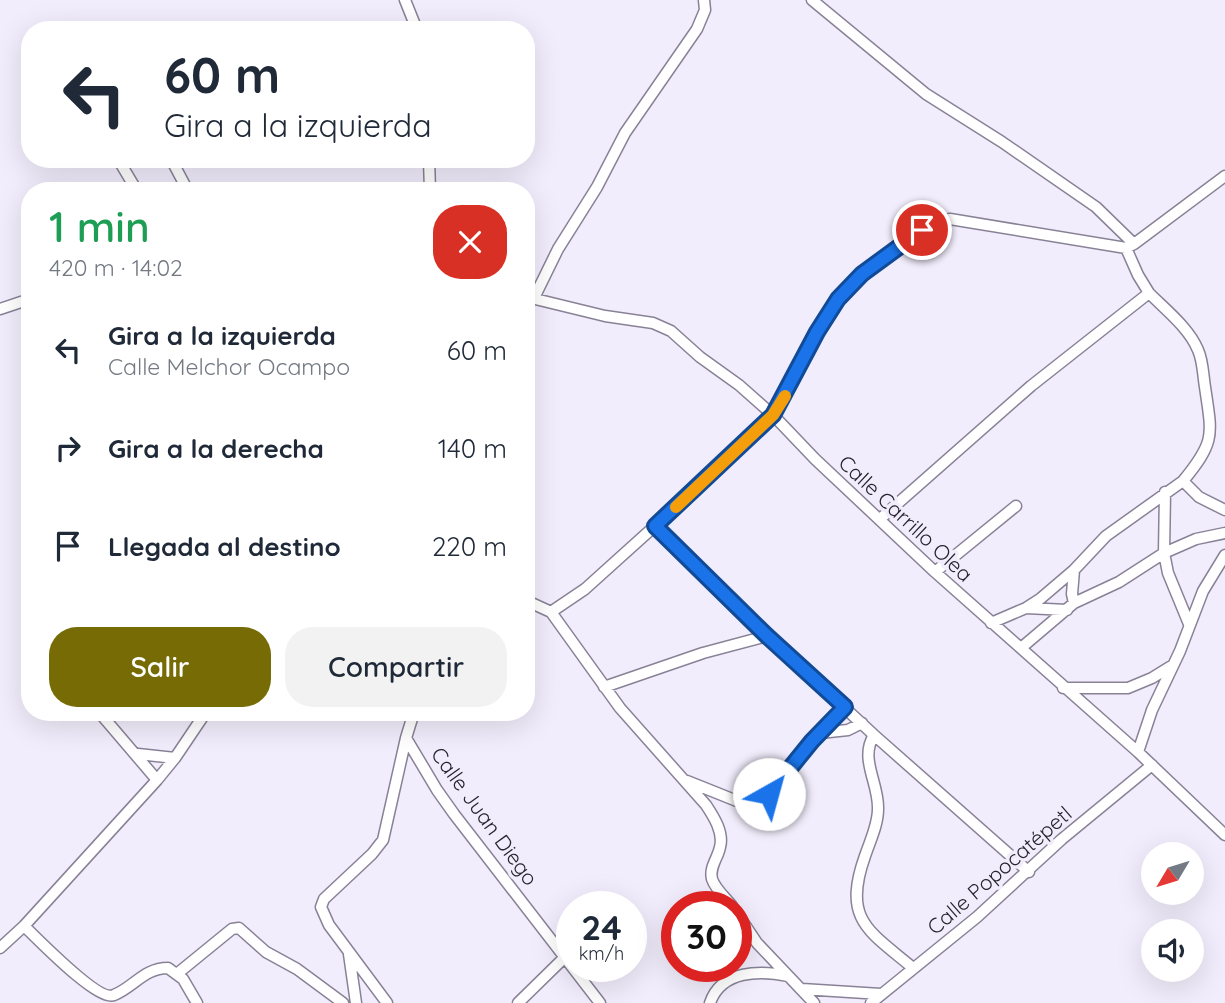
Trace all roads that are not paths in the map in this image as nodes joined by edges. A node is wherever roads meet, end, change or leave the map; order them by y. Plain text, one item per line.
1 (405, 0) edge
2 (704, 0) edge
3 (812, 0) edge
4 (413, 21) edge
5 (1225, 176) edge
6 (1130, 246) junction
7 (535, 291) edge
8 (1149, 293) junction
9 (535, 299) edge
10 (21, 302) edge
11 (0, 309) edge
12 (773, 415) junction
13 (1183, 481) junction
14 (1166, 492) junction
15 (1016, 506) dead end
16 (1225, 510) edge
17 (880, 519) junction
18 (655, 526) junction
19 (1225, 533) edge
20 (1164, 553) junction
21 (1225, 555) edge
22 (1074, 570) junction
23 (935, 572) junction
24 (535, 605) edge
25 (1071, 606) junction
26 (1026, 608) junction
27 (551, 612) junction
28 (991, 624) junction
29 (1189, 624) junction
30 (767, 636) junction
31 (1021, 648) junction
32 (1173, 664) junction
33 (604, 687) junction
34 (1063, 688) junction
35 (845, 707) junction
36 (107, 721) edge
37 (200, 721) edge
38 (411, 721) edge
39 (862, 723) junction
40 (820, 733) junction
41 (874, 735) junction
42 (407, 737) junction
43 (1138, 752) junction
44 (138, 754) junction
45 (175, 758) junction
46 (1152, 765) junction
47 (158, 780) junction
48 (684, 780) junction
49 (1225, 835) edge
50 (1029, 872) junction
51 (721, 891) edge
52 (23, 926) junction
53 (752, 936) edge
54 (556, 945) edge
55 (0, 948) edge
56 (349, 953) junction
57 (556, 966) edge
58 (913, 968) junction
59 (178, 973) junction
60 (790, 977) junction
61 (584, 982) edge
62 (802, 989) junction
63 (881, 994) junction
64 (197, 1003) edge
65 (342, 1003) edge
66 (356, 1003) edge
67 (387, 1003) edge
68 (518, 1003) edge
69 (600, 1003) edge
70 (710, 1003) edge
71 (814, 1003) edge
72 (870, 1003) edge

1 - 4 street
2 - 7 street
3 - 6 street
5 - 6 street
6 - 8 street
6 - 12 street
8 - 13 street
8 - 17 street
9 - 12 street, Calle Carrillo Olea
10 - 11 street
12 - 17 street, Calle Carrillo Olea
12 - 18 street
13 - 14 street
13 - 16 street
14 - 20 street
14 - 22 street
15 - 23 street
17 - 23 street, Calle Carrillo Olea
18 - 27 street
18 - 30 street
19 - 20 street
20 - 25 street
20 - 29 street
21 - 29 street
22 - 25 street
22 - 26 street
23 - 28 street, Calle Carrillo Olea
24 - 27 street
25 - 26 street
25 - 31 street
26 - 28 street
27 - 33 street
28 - 31 street, Calle Carrillo Olea
29 - 32 street
30 - 33 street
30 - 35 street
31 - 34 street, Calle Carrillo Olea
32 - 34 street
32 - 43 street
33 - 48 street
34 - 43 street, Calle Carrillo Olea
35 - 39 street
35 - 40 street
36 - 44 street
37 - 45 street
38 - 42 street, Calle Juan Diego
39 - 40 street
39 - 41 street
40 - 48 street
41 - 50 street
41 - 58 street
42 - 54 street, Calle Juan Diego
42 - 56 street
43 - 46 street, Calle Carrillo Olea
44 - 45 street
44 - 47 street
45 - 47 street
46 - 49 street, Calle Carrillo Olea
46 - 50 street, Calle Popocatépetl
47 - 52 street
48 - 51 street
50 - 58 street, Calle Popocatépetl
52 - 55 street
52 - 59 street
53 - 60 street
56 - 66 street
56 - 67 street
57 - 68 street
58 - 63 street, Calle Popocatépetl
59 - 64 street
59 - 65 street
60 - 62 street
60 - 70 street
61 - 69 street, Calle Juan Diego
62 - 63 street
62 - 71 street
63 - 72 street, Calle Popocatépetl

